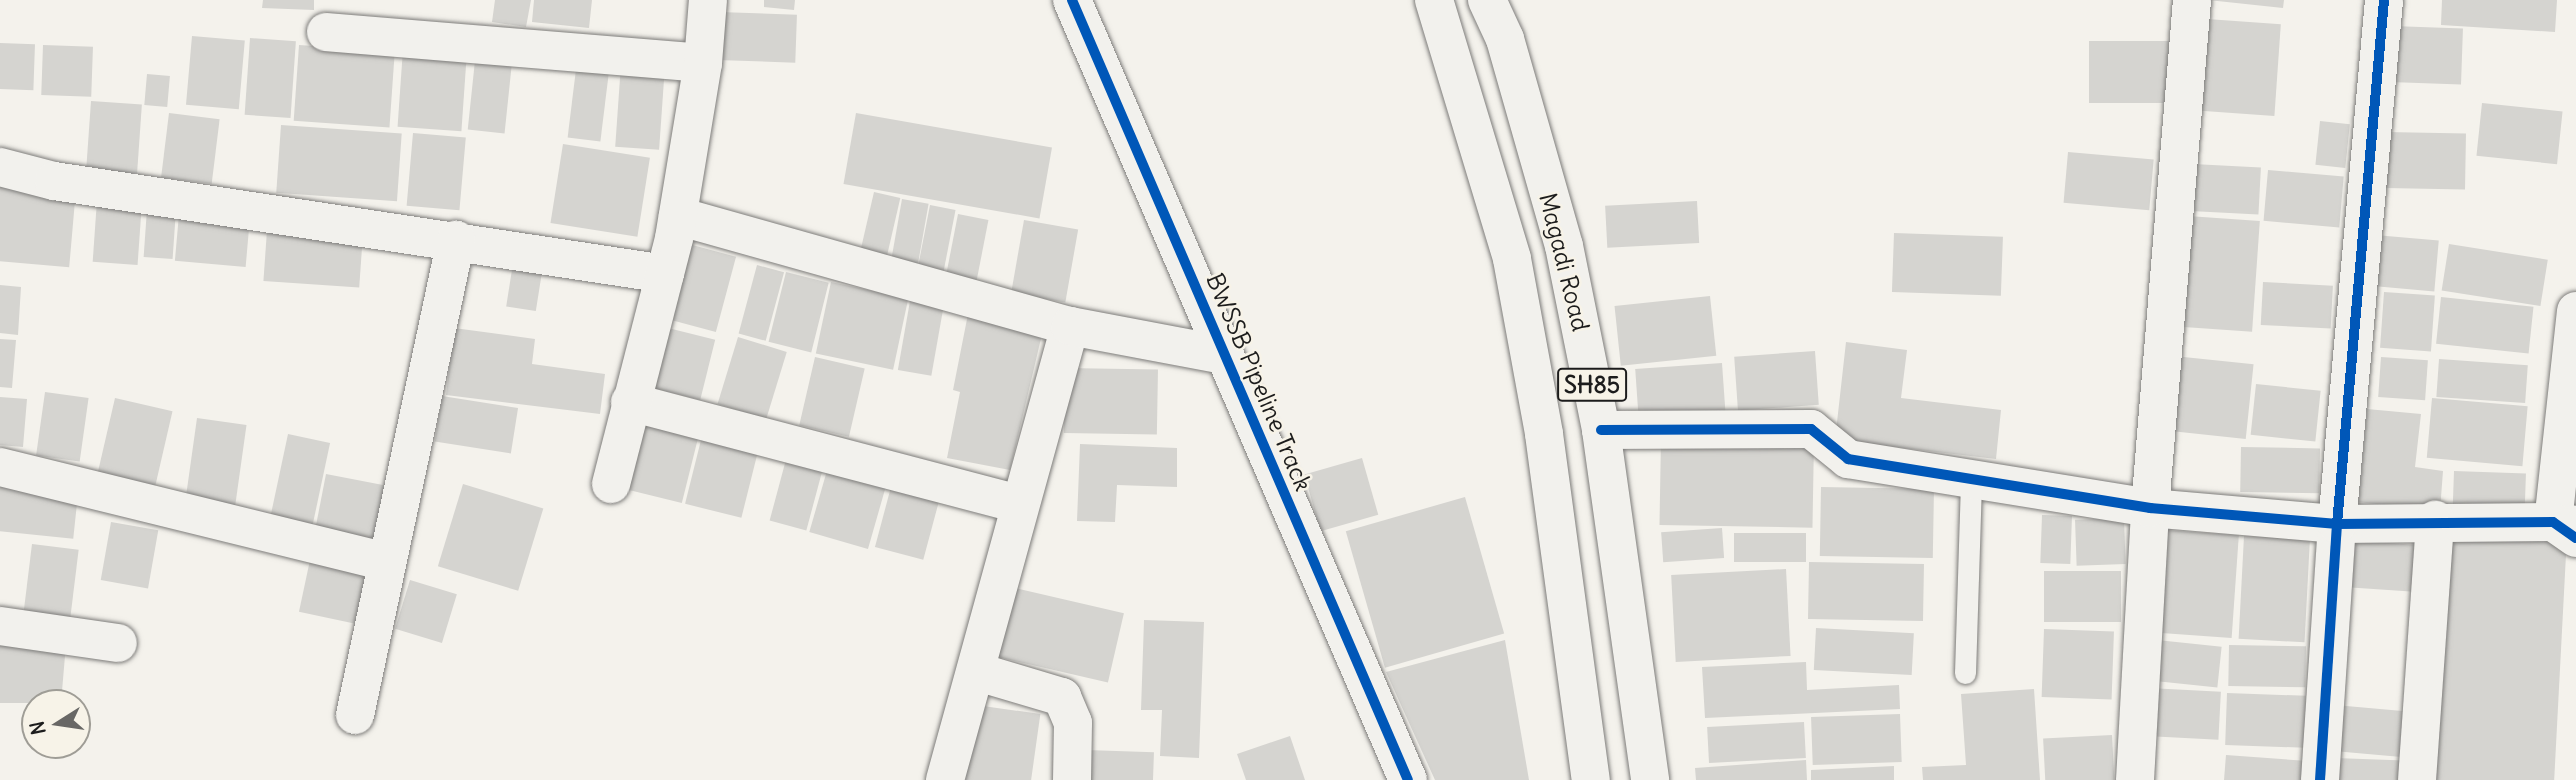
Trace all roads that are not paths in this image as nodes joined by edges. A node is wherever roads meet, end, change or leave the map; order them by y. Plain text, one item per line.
1 (708, 0) edge
2 (1072, 0) edge
3 (1434, 0) edge
4 (1488, 0) edge
5 (2192, 0) edge
6 (2384, 0) edge
7 (326, 32) dead end
8 (703, 63) junction
9 (0, 166) edge
10 (678, 216) junction
11 (456, 240) junction
12 (665, 274) junction
13 (2576, 311) edge
14 (1070, 326) junction
15 (1224, 355) junction
16 (630, 402) junction
17 (1601, 430) junction
18 (0, 467) edge
19 (1971, 479) junction
20 (611, 484) dead end
21 (1020, 504) junction
22 (2150, 508) junction
23 (2435, 520) junction
24 (2337, 524) junction
25 (2568, 529) edge
26 (387, 562) junction
27 (0, 626) edge
28 (118, 643) dead end
29 (978, 672) junction
30 (1965, 673) dead end
31 (355, 715) dead end
32 (945, 780) edge
33 (1072, 780) edge
34 (1408, 780) edge
35 (1591, 780) edge
36 (1650, 780) edge
37 (2135, 780) edge
38 (2320, 780) edge
39 (2417, 780) edge

1 - 8 street
2 - 15 street, BWSSB Pipeline Track
3 - 35 street, Magadi Road / SH85
4 - 17 street, Magadi Road / SH85
5 - 22 street
6 - 24 street
7 - 8 street
8 - 10 street
9 - 11 street
10 - 12 street
10 - 14 street
11 - 12 street
11 - 26 street
12 - 16 street
13 - 25 street
14 - 15 street
14 - 21 street
15 - 34 street, BWSSB Pipeline Track
16 - 20 street
16 - 21 street
17 - 19 street
17 - 36 street, Magadi Road / SH85
18 - 26 street
19 - 22 street
19 - 30 lane
21 - 29 street
22 - 24 street
22 - 37 street
23 - 24 street
23 - 25 street
23 - 39 street
24 - 38 street
26 - 31 street
27 - 28 street
29 - 32 street
29 - 33 street

